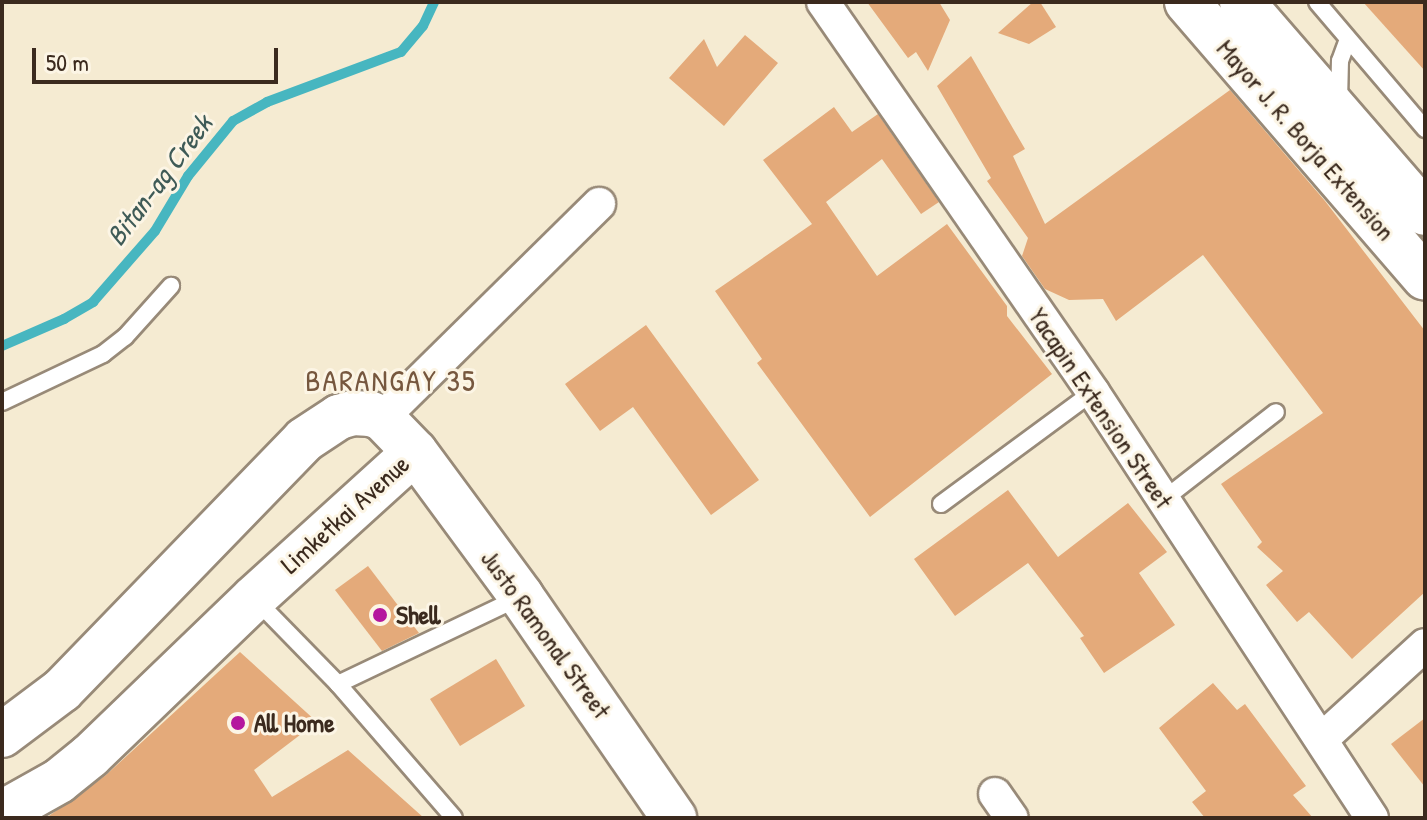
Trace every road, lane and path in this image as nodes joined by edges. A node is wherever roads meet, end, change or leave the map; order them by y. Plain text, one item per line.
1 (823, 2) edge
2 (1187, 2) edge
3 (1242, 2) edge
4 (1317, 2) edge
5 (1348, 39) junction
6 (1324, 126) junction
7 (1425, 129) edge
8 (599, 204) dead end
9 (1425, 213) edge
10 (1425, 278) edge
11 (171, 286) dead end
12 (1093, 392) junction
13 (2, 402) edge
14 (1276, 412) dead end
15 (382, 418) junction
16 (415, 452) junction
17 (1163, 500) junction
18 (941, 504) dead end
19 (521, 596) junction
20 (254, 598) junction
21 (1425, 645) edge
22 (338, 684) junction
23 (2, 735) edge
24 (1322, 739) junction
25 (2, 813) edge
26 (454, 818) edge
27 (674, 818) edge
28 (1372, 818) edge

1 - 12 street, Yacapin Extension Street
2 - 6 street, Mayor J. R. Borja Extension
3 - 6 street, Mayor J. R. Borja Extension
4 - 5 lane
5 - 6 lane
5 - 7 lane
6 - 9 street, Mayor J. R. Borja Extension
6 - 10 street, Mayor J. R. Borja Extension
8 - 15 street
11 - 13 lane
12 - 17 street, Yacapin Extension Street
12 - 18 lane
14 - 17 lane
15 - 16 street, Limketkai Avenue
15 - 23 street, Limketkai Avenue
16 - 19 street, Justo Ramonal Street
16 - 20 street, Limketkai Avenue
17 - 24 street, Yacapin Extension Street
19 - 22 lane
19 - 27 street, Justo Ramonal Street
20 - 22 lane
20 - 25 street, Limketkai Avenue
21 - 24 street
22 - 26 lane
24 - 28 street, Yacapin Extension Street

